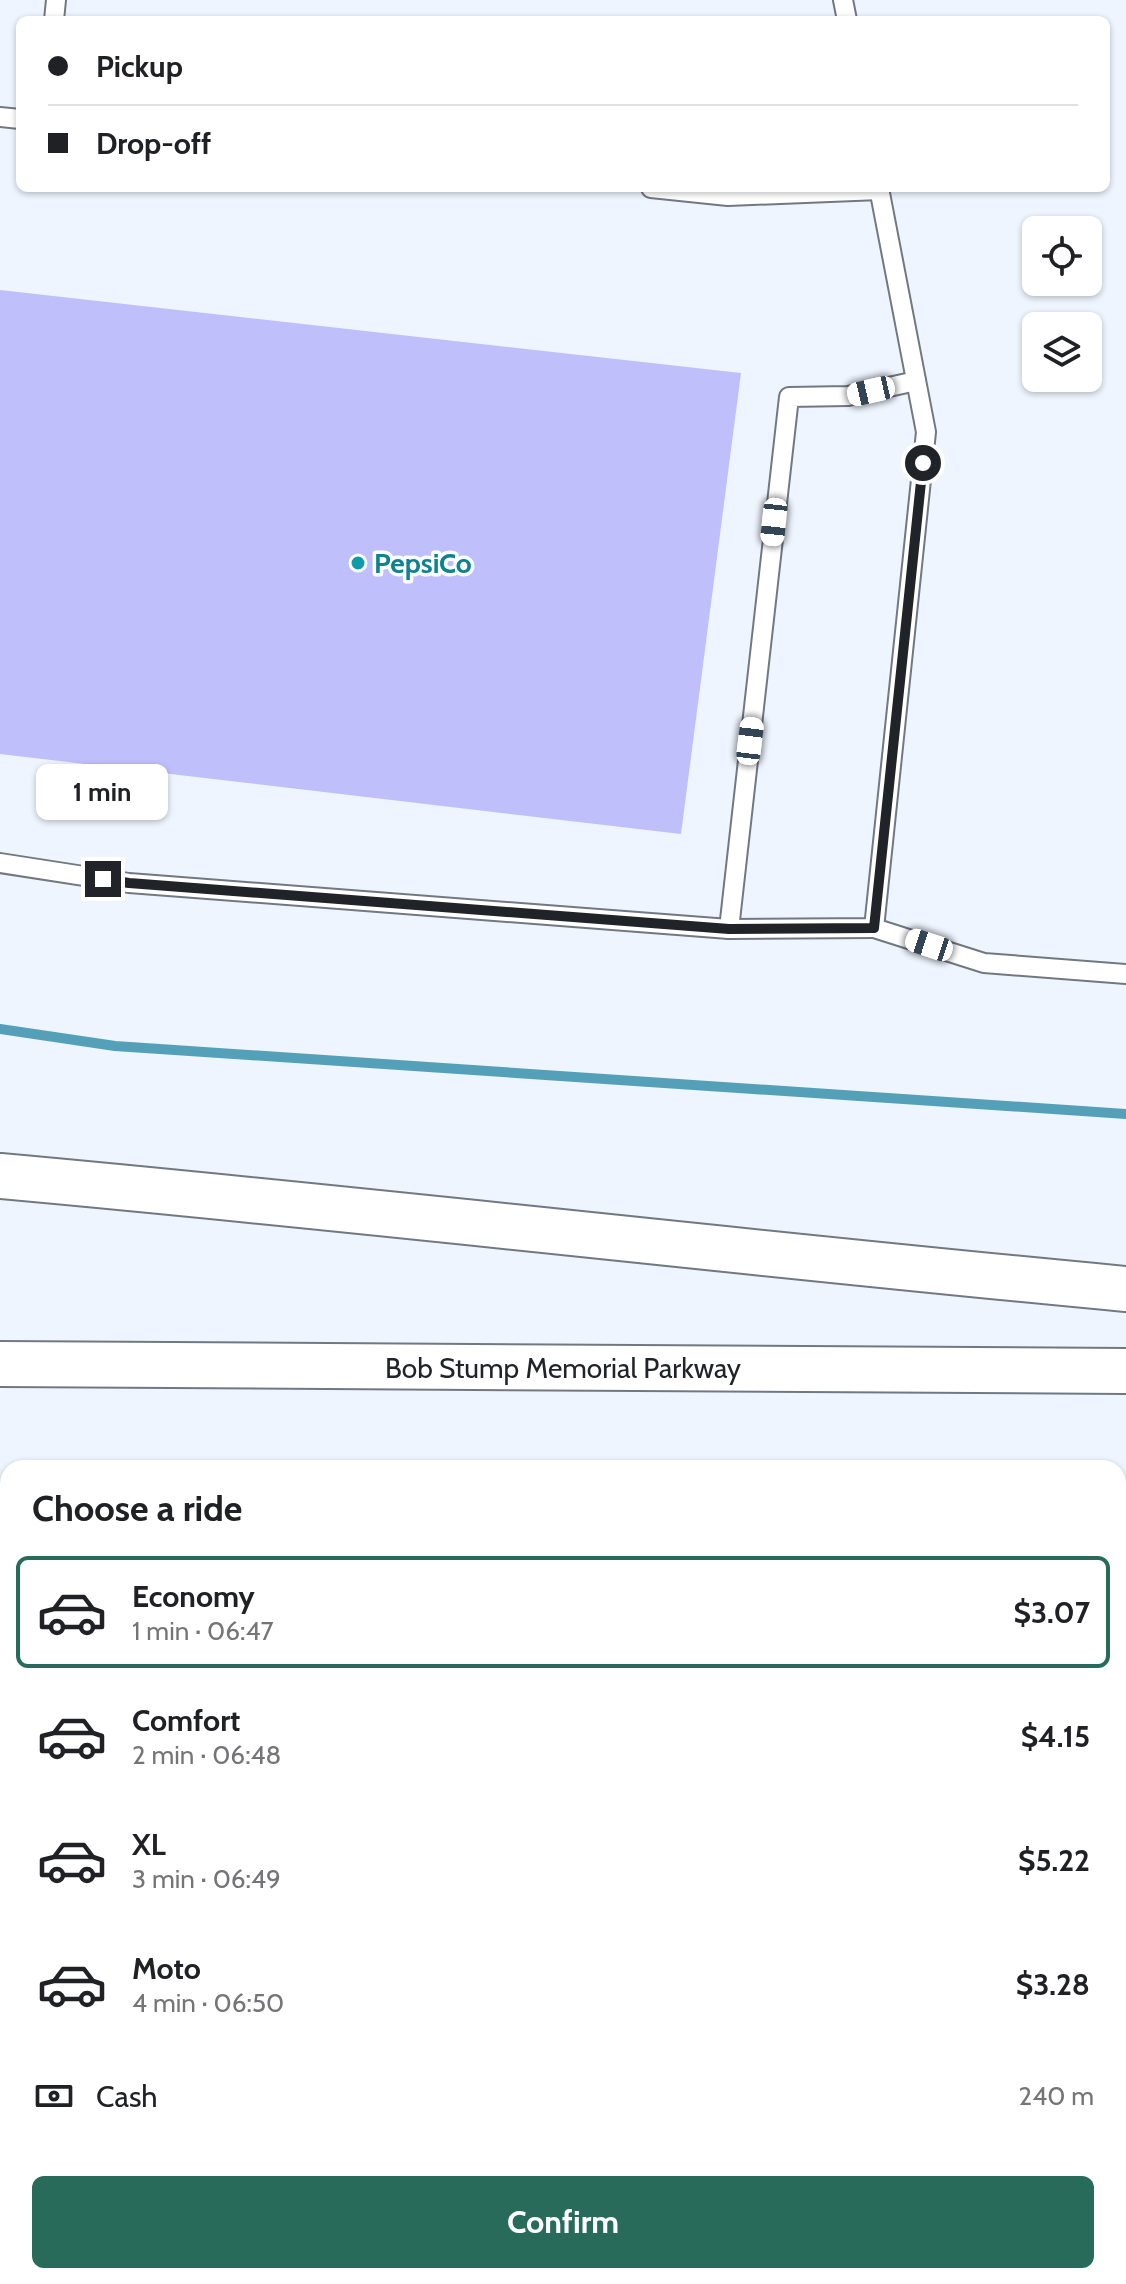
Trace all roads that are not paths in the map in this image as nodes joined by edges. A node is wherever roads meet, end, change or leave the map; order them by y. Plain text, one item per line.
1 (690, 192) edge
2 (815, 192) edge
3 (881, 192) edge
4 (916, 381) junction
5 (0, 863) edge
6 (874, 928) junction
7 (729, 929) junction
8 (1126, 974) edge
9 (0, 1176) edge
10 (1126, 1289) edge
11 (0, 1364) edge
12 (1126, 1371) edge

1 - 2 lane
3 - 4 lane
4 - 6 lane
4 - 7 lane
5 - 7 lane
6 - 7 lane
6 - 8 lane
9 - 10 highway
11 - 12 highway, Bob Stump Memorial Parkway

